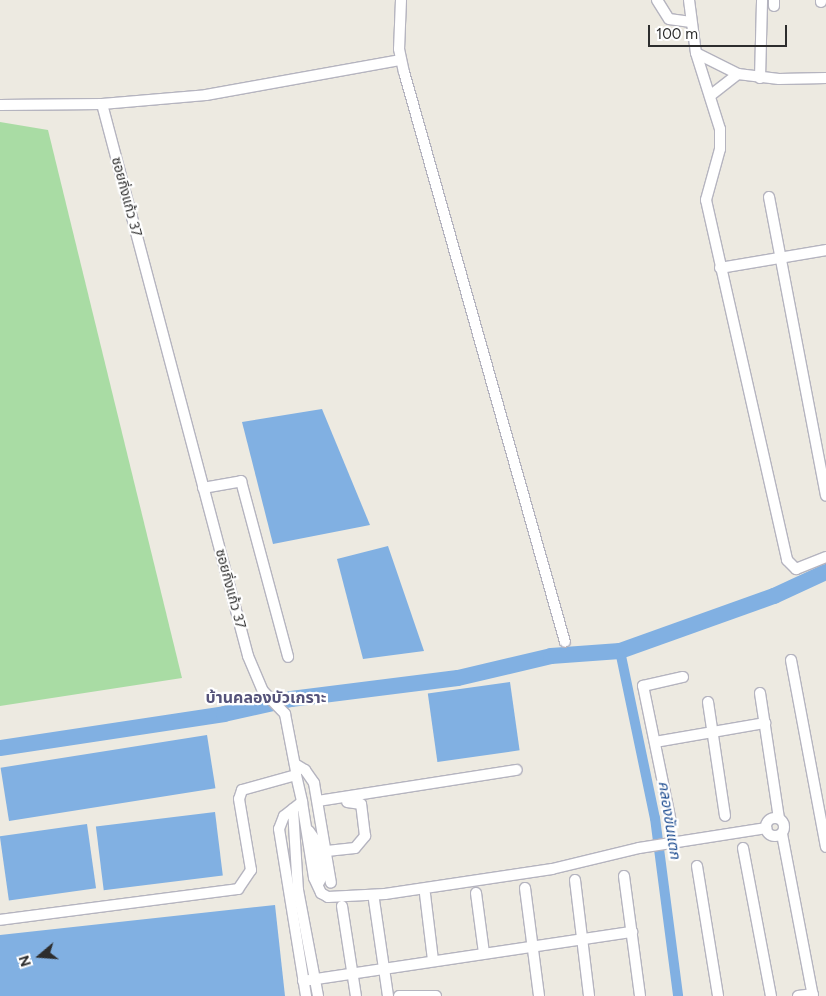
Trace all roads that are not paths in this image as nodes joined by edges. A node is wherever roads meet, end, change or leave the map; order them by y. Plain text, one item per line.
1 (401, 0) edge
2 (657, 0) edge
3 (689, 0) edge
4 (762, 0) edge
5 (691, 22) junction
6 (696, 53) junction
7 (400, 60) junction
8 (738, 74) junction
9 (760, 78) junction
10 (826, 78) edge
11 (710, 95) junction
12 (102, 104) junction
13 (0, 105) edge
14 (769, 197) dead end
15 (826, 250) edge
16 (780, 258) junction
17 (720, 268) junction
18 (203, 488) junction
19 (826, 496) edge
20 (826, 557) edge
21 (565, 642) dead end
22 (288, 657) dead end
23 (791, 660) dead end
24 (683, 677) dead end
25 (760, 693) dead end
26 (708, 702) dead end
27 (764, 723) junction
28 (713, 732) junction
29 (655, 742) junction
30 (295, 764) junction
31 (517, 770) dead end
32 (296, 775) junction
33 (821, 791) edge
34 (302, 802) junction
35 (319, 803) junction
36 (293, 809) junction
37 (725, 816) dead end
38 (779, 818) junction
39 (671, 822) dead end
40 (766, 828) junction
41 (309, 831) junction
42 (782, 834) junction
43 (320, 841) junction
44 (826, 847) edge
45 (744, 848) dead end
46 (327, 851) junction
47 (697, 866) dead end
48 (296, 872) junction
49 (284, 873) junction
50 (624, 876) dead end
51 (574, 880) dead end
52 (331, 883) dead end
53 (318, 884) junction
54 (525, 888) dead end
55 (298, 890) junction
56 (286, 891) junction
57 (476, 893) dead end
58 (425, 894) dead end
59 (374, 900) dead end
60 (342, 906) dead end
61 (0, 920) edge
62 (632, 932) junction
63 (582, 939) junction
64 (532, 947) junction
65 (484, 953) junction
66 (433, 960) junction
67 (383, 967) junction
68 (353, 974) junction
69 (314, 979) junction
70 (303, 981) junction
71 (813, 995) edge
72 (306, 996) edge
73 (318, 996) edge
74 (356, 996) edge
75 (388, 996) edge
76 (399, 996) edge
77 (436, 996) edge
78 (539, 996) edge
79 (590, 996) edge
80 (640, 996) edge
81 (718, 996) edge
82 (771, 996) edge
83 (798, 996) edge

1 - 7 street
2 - 5 street
3 - 5 street
4 - 9 street
5 - 6 street
6 - 8 street
6 - 11 street
7 - 12 street
7 - 21 street
8 - 9 street
8 - 11 street
9 - 10 street
11 - 17 street
12 - 13 street
12 - 18 street, ซอยกิ่งแก้ว 37
14 - 16 street
15 - 16 street
16 - 17 street
16 - 19 street
17 - 20 street
18 - 22 street
18 - 30 street, ซอยกิ่งแก้ว 37
23 - 33 street
24 - 29 street
25 - 27 street
26 - 28 street
27 - 28 street
27 - 38 street
28 - 29 street
28 - 37 street
29 - 39 street
30 - 32 street, ซอยกิ่งแก้ว 37
30 - 35 street
31 - 35 street
32 - 34 street, ซอยกิ่งแก้ว 37
32 - 61 street
33 - 44 street
34 - 36 street
34 - 41 street, ซอยกิ่งแก้ว 37
35 - 43 street
35 - 46 street
36 - 48 street
36 - 49 street
38 - 40 street
38 - 42 street
40 - 42 street
40 - 53 street
41 - 43 street
41 - 53 street
42 - 71 street
43 - 46 street
43 - 53 street
45 - 82 street
46 - 52 street
47 - 81 street
48 - 49 street
48 - 55 street
49 - 56 street
50 - 62 street
51 - 63 street
54 - 64 street
55 - 56 street
55 - 69 street
56 - 70 street
57 - 65 street
58 - 66 street
59 - 67 street
60 - 68 street
62 - 63 street
62 - 80 street
63 - 64 street
63 - 79 street
64 - 65 street
64 - 78 street
65 - 66 street
66 - 67 street
67 - 68 street
67 - 75 street
68 - 69 street
68 - 74 street
69 - 70 street
69 - 73 street
70 - 72 street
71 - 83 street
76 - 77 street

